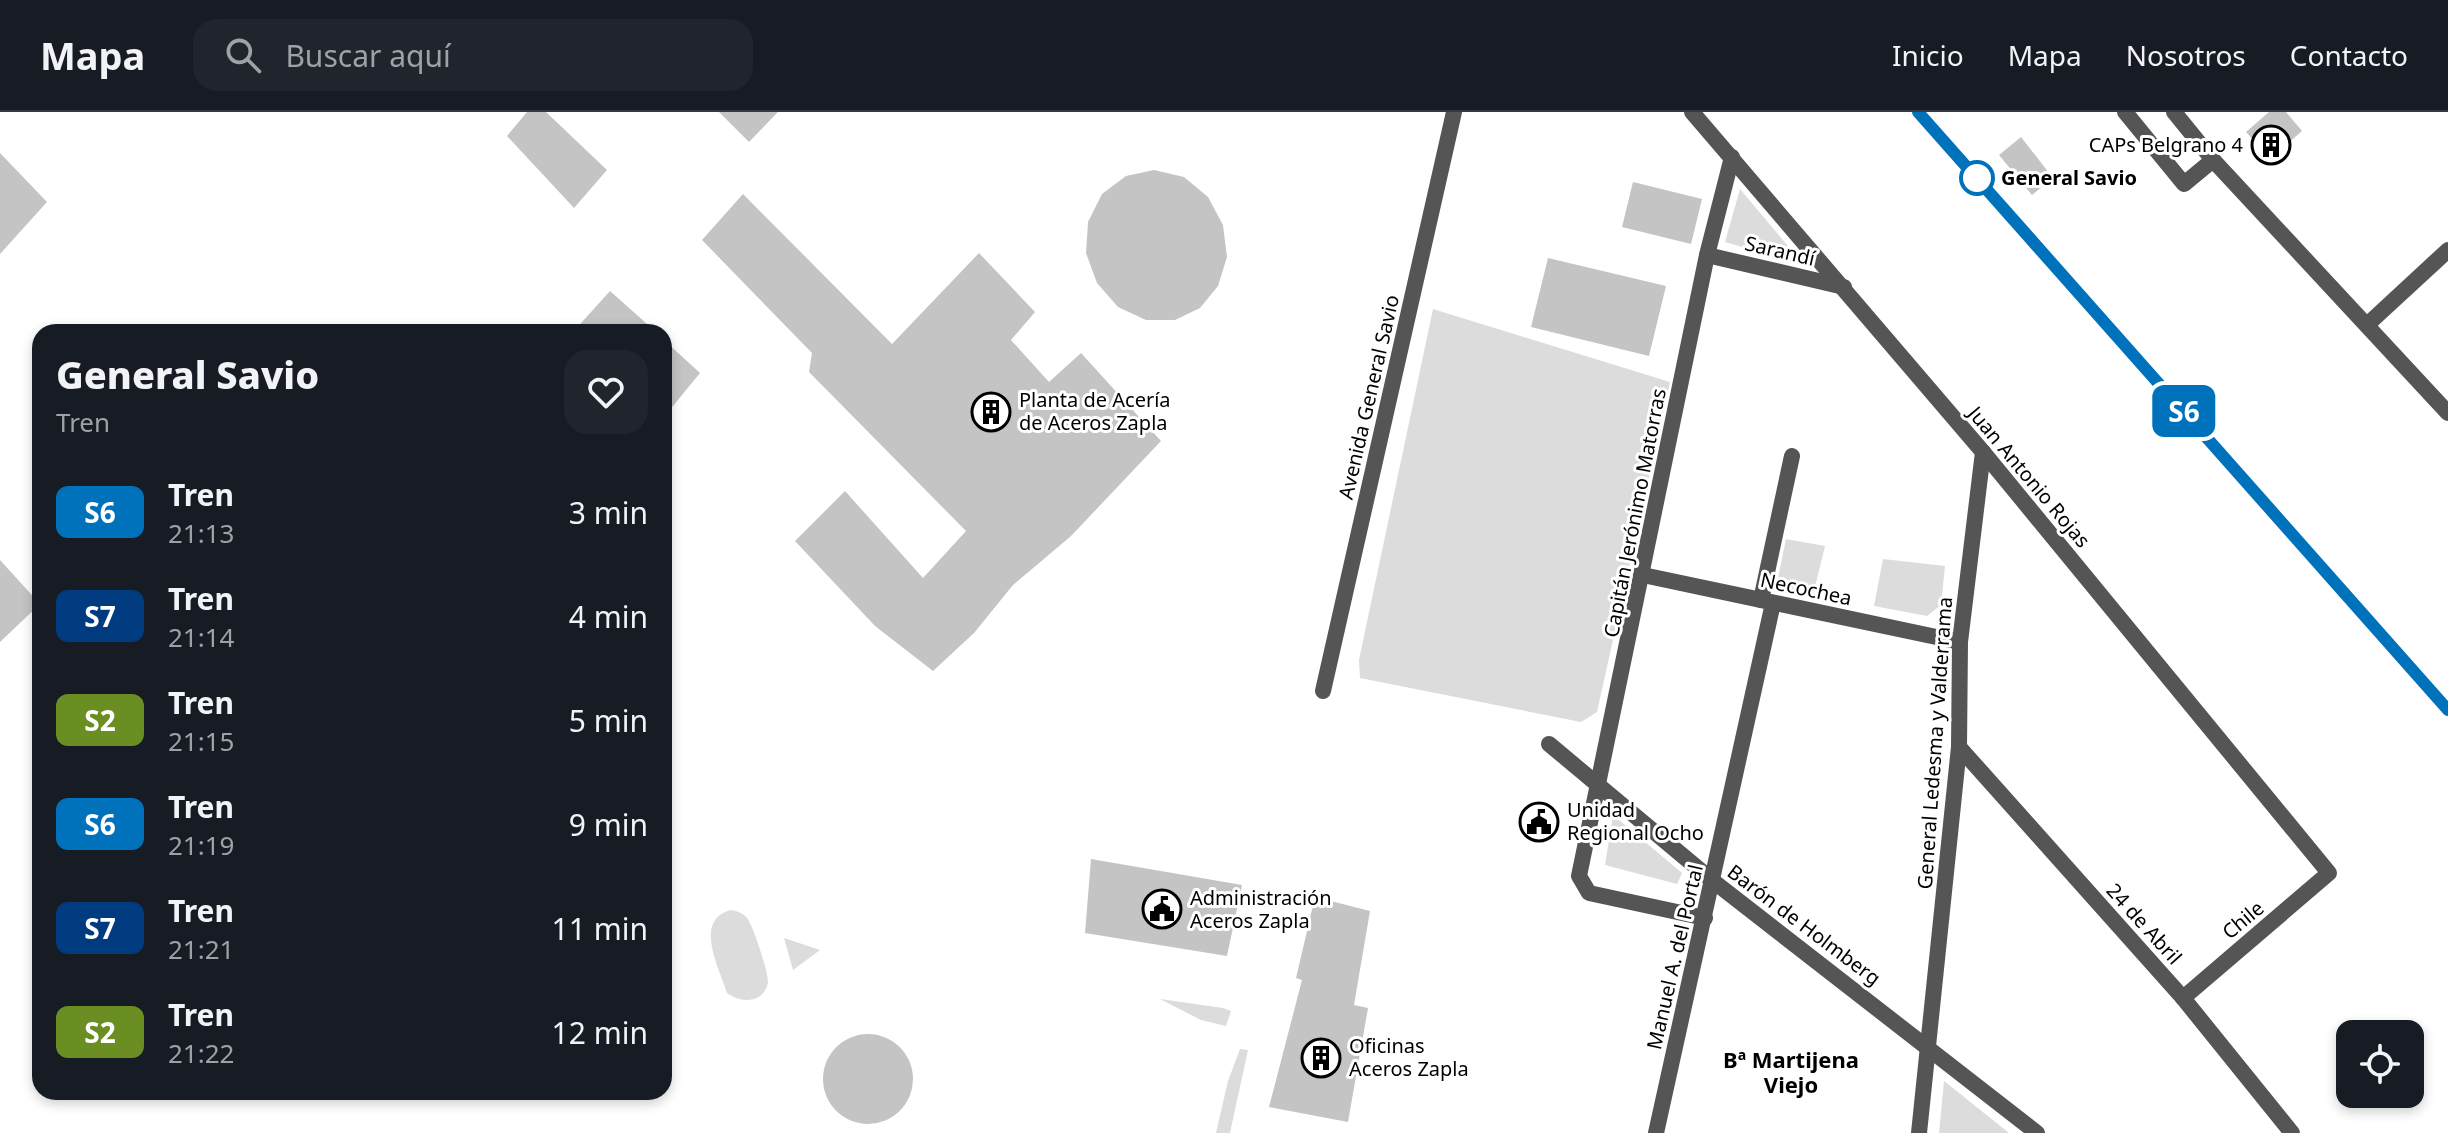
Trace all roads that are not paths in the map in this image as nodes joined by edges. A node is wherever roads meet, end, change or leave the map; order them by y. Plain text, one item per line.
1 (1454, 112) edge
2 (1692, 112) edge
3 (2174, 112) edge
4 (2128, 113) edge
5 (1732, 157) junction
6 (2213, 160) junction
7 (2448, 250) edge
8 (1707, 255) junction
9 (1844, 287) junction
10 (2368, 324) junction
11 (2448, 413) edge
12 (1983, 452) junction
13 (1792, 456) dead end
14 (1643, 575) junction
15 (1767, 601) junction
16 (1960, 642) junction
17 (1323, 691) dead end
18 (1549, 744) dead end
19 (1959, 747) junction
20 (1597, 787) junction
21 (2329, 873) joint
22 (1713, 881) junction
23 (1705, 918) junction
24 (2183, 998) junction
25 (1929, 1046) junction
26 (1656, 1133) edge
27 (1919, 1133) edge
28 (2037, 1133) edge
29 (2292, 1133) edge

1 - 17 street, Avenida General Savio
2 - 5 street, Juan Antonio Rojas
3 - 6 street
4 - 6 street
5 - 8 street, Capitán Jerónimo Matorras
5 - 9 street, Juan Antonio Rojas
6 - 10 street
7 - 10 street
8 - 9 street, Sarandí
8 - 14 street, Capitán Jerónimo Matorras
9 - 12 street, Juan Antonio Rojas
10 - 11 street
12 - 16 street, General Ledesma y Valderrama
12 - 21 street, Juan Antonio Rojas
13 - 15 street, Manuel A. del Portal
14 - 15 street, Necochea
14 - 20 street, Capitán Jerónimo Matorras
15 - 16 street, Necochea
15 - 22 street, Manuel A. del Portal
16 - 19 street, General Ledesma y Valderrama
18 - 20 street, Barón de Holmberg
19 - 24 street, 24 de Abril
19 - 25 street, General Ledesma y Valderrama
20 - 22 street, Barón de Holmberg
20 - 23 street, Capitán Jerónimo Matorras
21 - 24 street, Chile
22 - 23 street, Manuel A. del Portal
22 - 25 street, Barón de Holmberg
23 - 26 street, Manuel A. del Portal
24 - 29 street, 24 de Abril
25 - 27 street, General Ledesma y Valderrama
25 - 28 street, Barón de Holmberg

